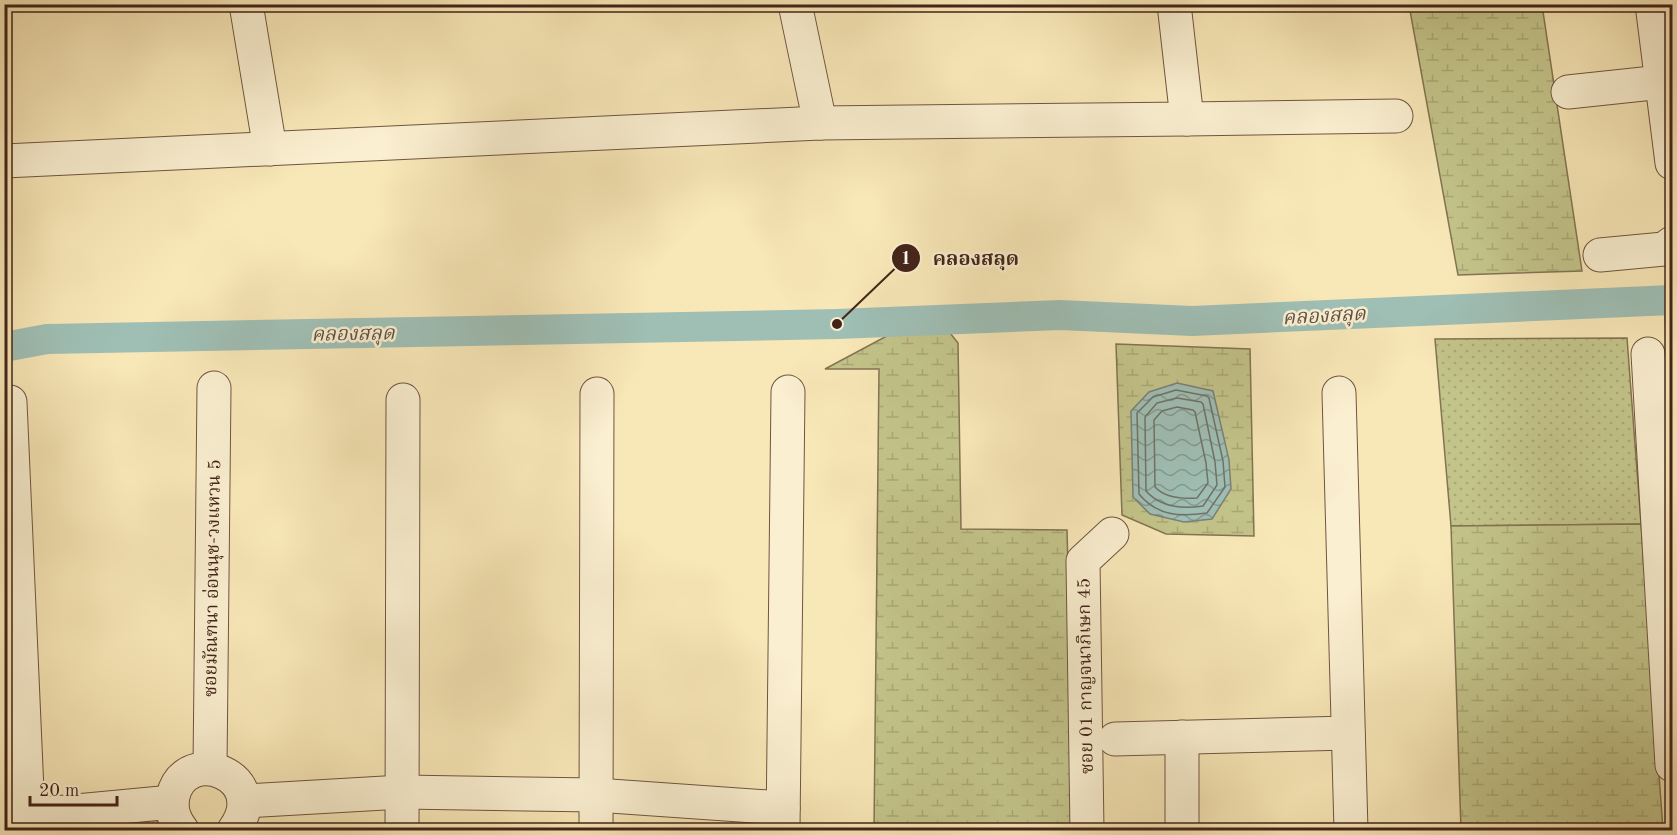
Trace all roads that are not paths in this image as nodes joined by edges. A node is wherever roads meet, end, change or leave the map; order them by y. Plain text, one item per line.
1 (246, 4) edge
2 (795, 4) edge
3 (1174, 4) edge
4 (1652, 4) edge
5 (1662, 82) junction
6 (1568, 92) dead end
7 (1395, 116) dead end
8 (1187, 119) junction
9 (820, 123) junction
10 (270, 148) junction
11 (4, 161) edge
12 (1672, 163) edge
13 (1672, 243) edge
14 (1600, 255) dead end
15 (1648, 354) dead end
16 (214, 388) dead end
17 (788, 392) dead end
18 (1339, 393) dead end
19 (597, 394) dead end
20 (403, 400) dead end
21 (10, 402) dead end
22 (1112, 534) dead end
23 (1348, 733) junction
24 (1182, 737) junction
25 (1115, 739) dead end
26 (1672, 765) edge
27 (210, 768) junction
28 (402, 792) junction
29 (596, 795) junction
30 (16, 815) edge
31 (177, 816) edge
32 (239, 816) edge
33 (783, 819) edge
34 (67, 821) edge
35 (402, 831) edge
36 (596, 831) edge
37 (1086, 831) edge
38 (1182, 831) edge
39 (1351, 831) edge

1 - 10 street
2 - 9 street
3 - 8 street
4 - 5 street
5 - 6 street
5 - 12 street
7 - 8 street
8 - 9 street
9 - 10 street
10 - 11 street
13 - 14 street
15 - 26 street
16 - 27 street, ซอยมัณฑนา อ่อนนุช-วงแหวน 5
17 - 33 street
18 - 23 street
19 - 29 street
20 - 28 street
21 - 30 street
22 - 37 street, ซอย 01 กาญจนาภิเษก 45
23 - 24 street
23 - 39 street
24 - 25 street
24 - 38 street
27 - 31 street
27 - 32 street
28 - 29 street
28 - 32 street
28 - 35 street
29 - 33 street
29 - 36 street
30 - 34 street
31 - 34 street

